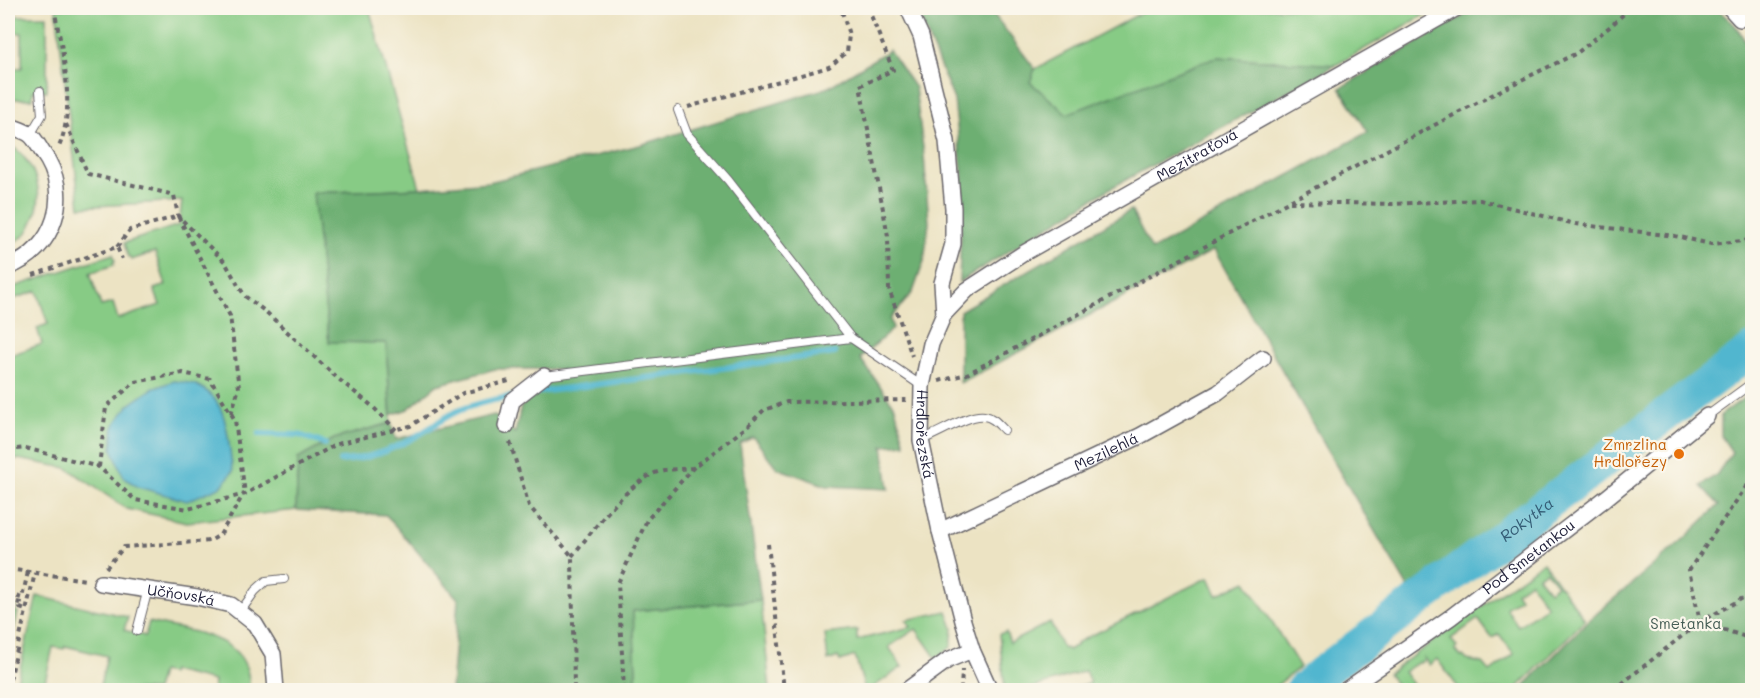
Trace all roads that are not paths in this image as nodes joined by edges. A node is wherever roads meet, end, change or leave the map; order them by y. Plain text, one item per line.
1 (908, 8) edge
2 (1457, 8) edge
3 (40, 91) dead end
4 (678, 110) road end
5 (8, 125) edge
6 (30, 135) junction
7 (9, 267) edge
8 (944, 314) junction
9 (851, 338) junction
10 (1263, 358) dead end
11 (544, 376) joint
12 (1752, 383) edge
13 (921, 393) junction
14 (1707, 416) joint
15 (506, 426) road end
16 (1004, 430) dead end
17 (921, 440) junction
18 (940, 531) junction
19 (285, 579) dead end
20 (97, 582) road end
21 (148, 589) junction
22 (240, 612) junction
23 (137, 631) dead end
24 (972, 650) junction
25 (276, 690) edge
26 (907, 690) edge
27 (990, 690) edge
28 (1346, 690) edge

1 - 8 street, Hrdlořezská
2 - 8 street, Mezitraťová
3 - 6 lane
4 - 9 lane
5 - 6 street
6 - 7 street
8 - 13 street, Hrdlořezská
9 - 11 lane
9 - 13 lane
10 - 18 street, Mezilehlá
11 - 15 street
12 - 14 lane
13 - 17 street, Hrdlořezská
14 - 28 street, Pod Smetankou
16 - 17 lane
17 - 18 street, Hrdlořezská
18 - 24 street, Hrdlořezská
19 - 22 lane
20 - 21 street, Učňovská
21 - 22 street, Učňovská
21 - 23 lane
22 - 25 street, Učňovská
24 - 26 street
24 - 27 street, Hrdlořezská

